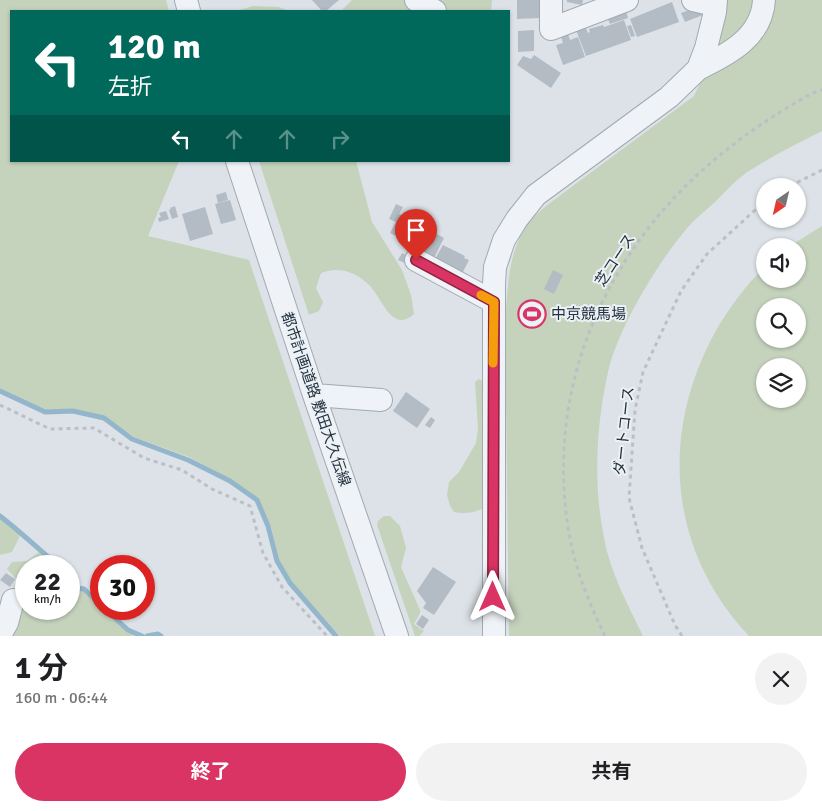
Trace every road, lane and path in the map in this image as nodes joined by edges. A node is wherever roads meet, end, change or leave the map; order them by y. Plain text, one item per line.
1 (416, 0) edge
2 (551, 0) edge
3 (627, 0) edge
4 (693, 0) edge
5 (764, 0) edge
6 (715, 2) edge
7 (433, 10) edge
8 (698, 69) junction
9 (822, 90) edge
10 (237, 162) edge
11 (822, 170) edge
12 (806, 178) edge
13 (756, 209) edge
14 (416, 260) dead end
15 (494, 302) junction
16 (314, 395) junction
17 (381, 400) dead end
18 (0, 405) edge
19 (14, 600) dead end
20 (0, 635) edge
21 (327, 636) edge
22 (397, 636) edge
23 (494, 636) edge
24 (605, 636) edge
25 (682, 636) edge

1 - 7 street
2 - 3 street
4 - 6 street
5 - 8 street
6 - 8 street
8 - 15 street
9 - 24 path, 芝コース
10 - 16 street, 都市計画道路 敷田大久伝線
11 - 12 path
13 - 25 path, ダートコース
14 - 15 street
15 - 23 street
16 - 17 street
16 - 22 street, 都市計画道路 敷田大久伝線
18 - 21 path
19 - 20 street

